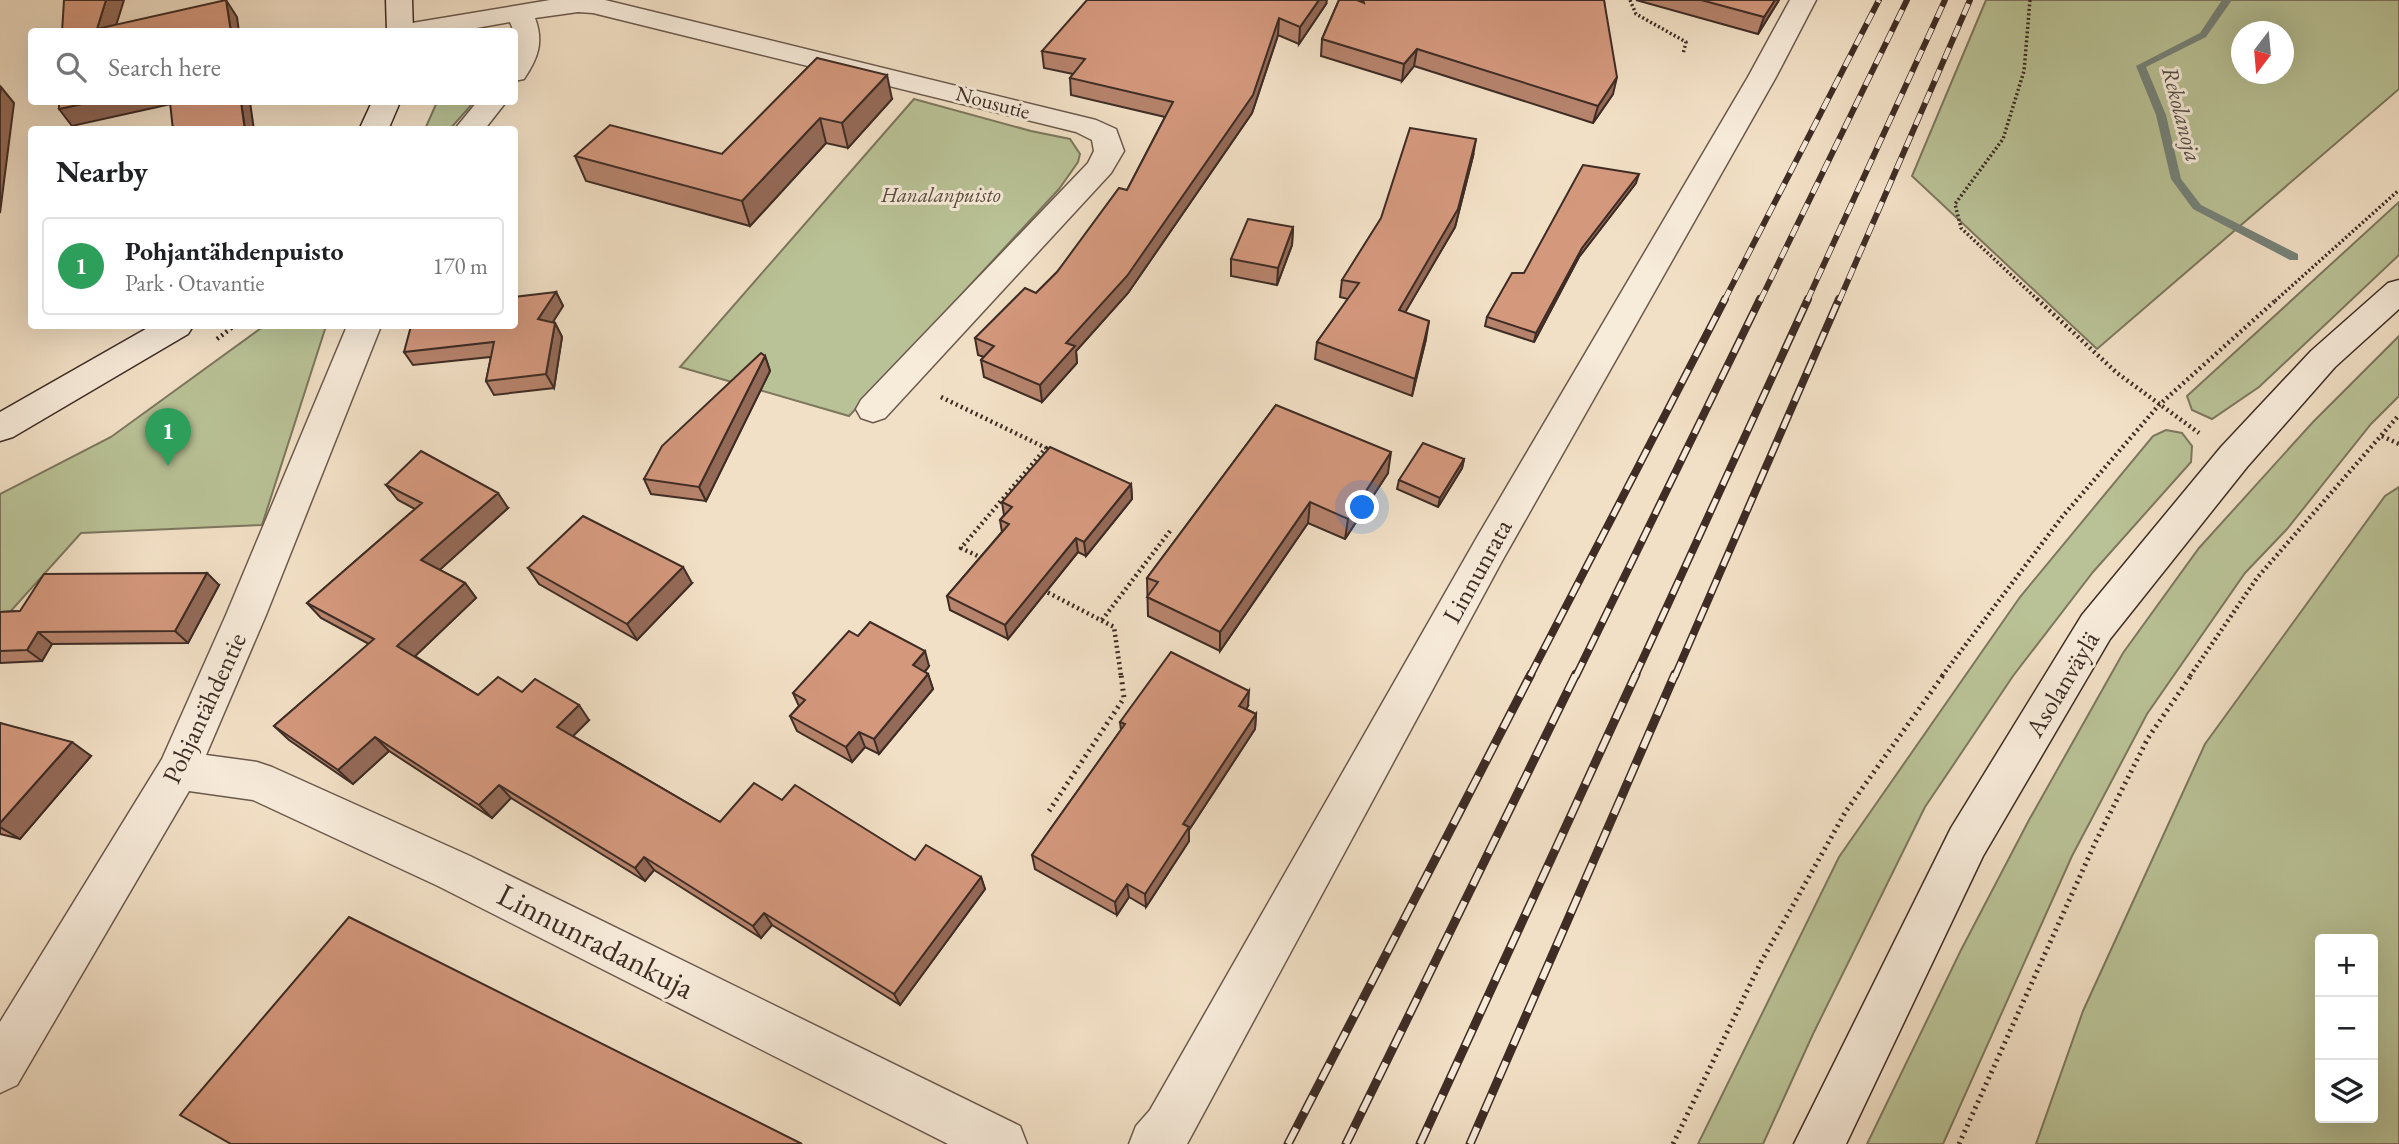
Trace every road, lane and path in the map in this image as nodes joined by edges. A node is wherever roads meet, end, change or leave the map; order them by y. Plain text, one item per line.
1 (399, 0) edge
2 (1630, 0) edge
3 (1803, 0) edge
4 (2030, 0) edge
5 (524, 6) edge
6 (400, 28) edge
7 (423, 28) edge
8 (1683, 54) dead end
9 (518, 67) edge
10 (385, 105) edge
11 (489, 105) edge
12 (375, 126) edge
13 (471, 126) edge
14 (2399, 190) edge
15 (2399, 290) edge
16 (171, 329) edge
17 (363, 329) edge
18 (903, 378) junction
19 (2159, 405) junction
20 (873, 409) dead end
21 (2399, 415) edge
22 (0, 428) edge
23 (2382, 436) junction
24 (2399, 444) edge
25 (2234, 457) junction
26 (1170, 531) dead end
27 (996, 566) edge
28 (1032, 584) edge
29 (1102, 620) junction
30 (178, 771) junction
31 (1049, 811) dead end
32 (0, 1068) edge
33 (1002, 1144) edge
34 (1154, 1144) edge
35 (1673, 1144) edge
36 (1818, 1144) edge
37 (1959, 1144) edge

1 - 6 street
2 - 8 path
3 - 34 street, Linnunrata
4 - 19 path
5 - 7 street
5 - 9 street
5 - 18 street, Nousutie
10 - 12 street
11 - 13 street
14 - 19 path
15 - 25 street, Asolanväylä
16 - 22 street
17 - 30 street, Pohjantähdentie
18 - 20 street, Nousutie
18 - 27 path
19 - 25 path
19 - 35 path
21 - 23 path
23 - 24 path
23 - 37 path
25 - 36 street, Asolanväylä
26 - 29 path
28 - 29 path
29 - 31 path
30 - 32 street, Pohjantähdentie
30 - 33 street, Linnunradankuja

